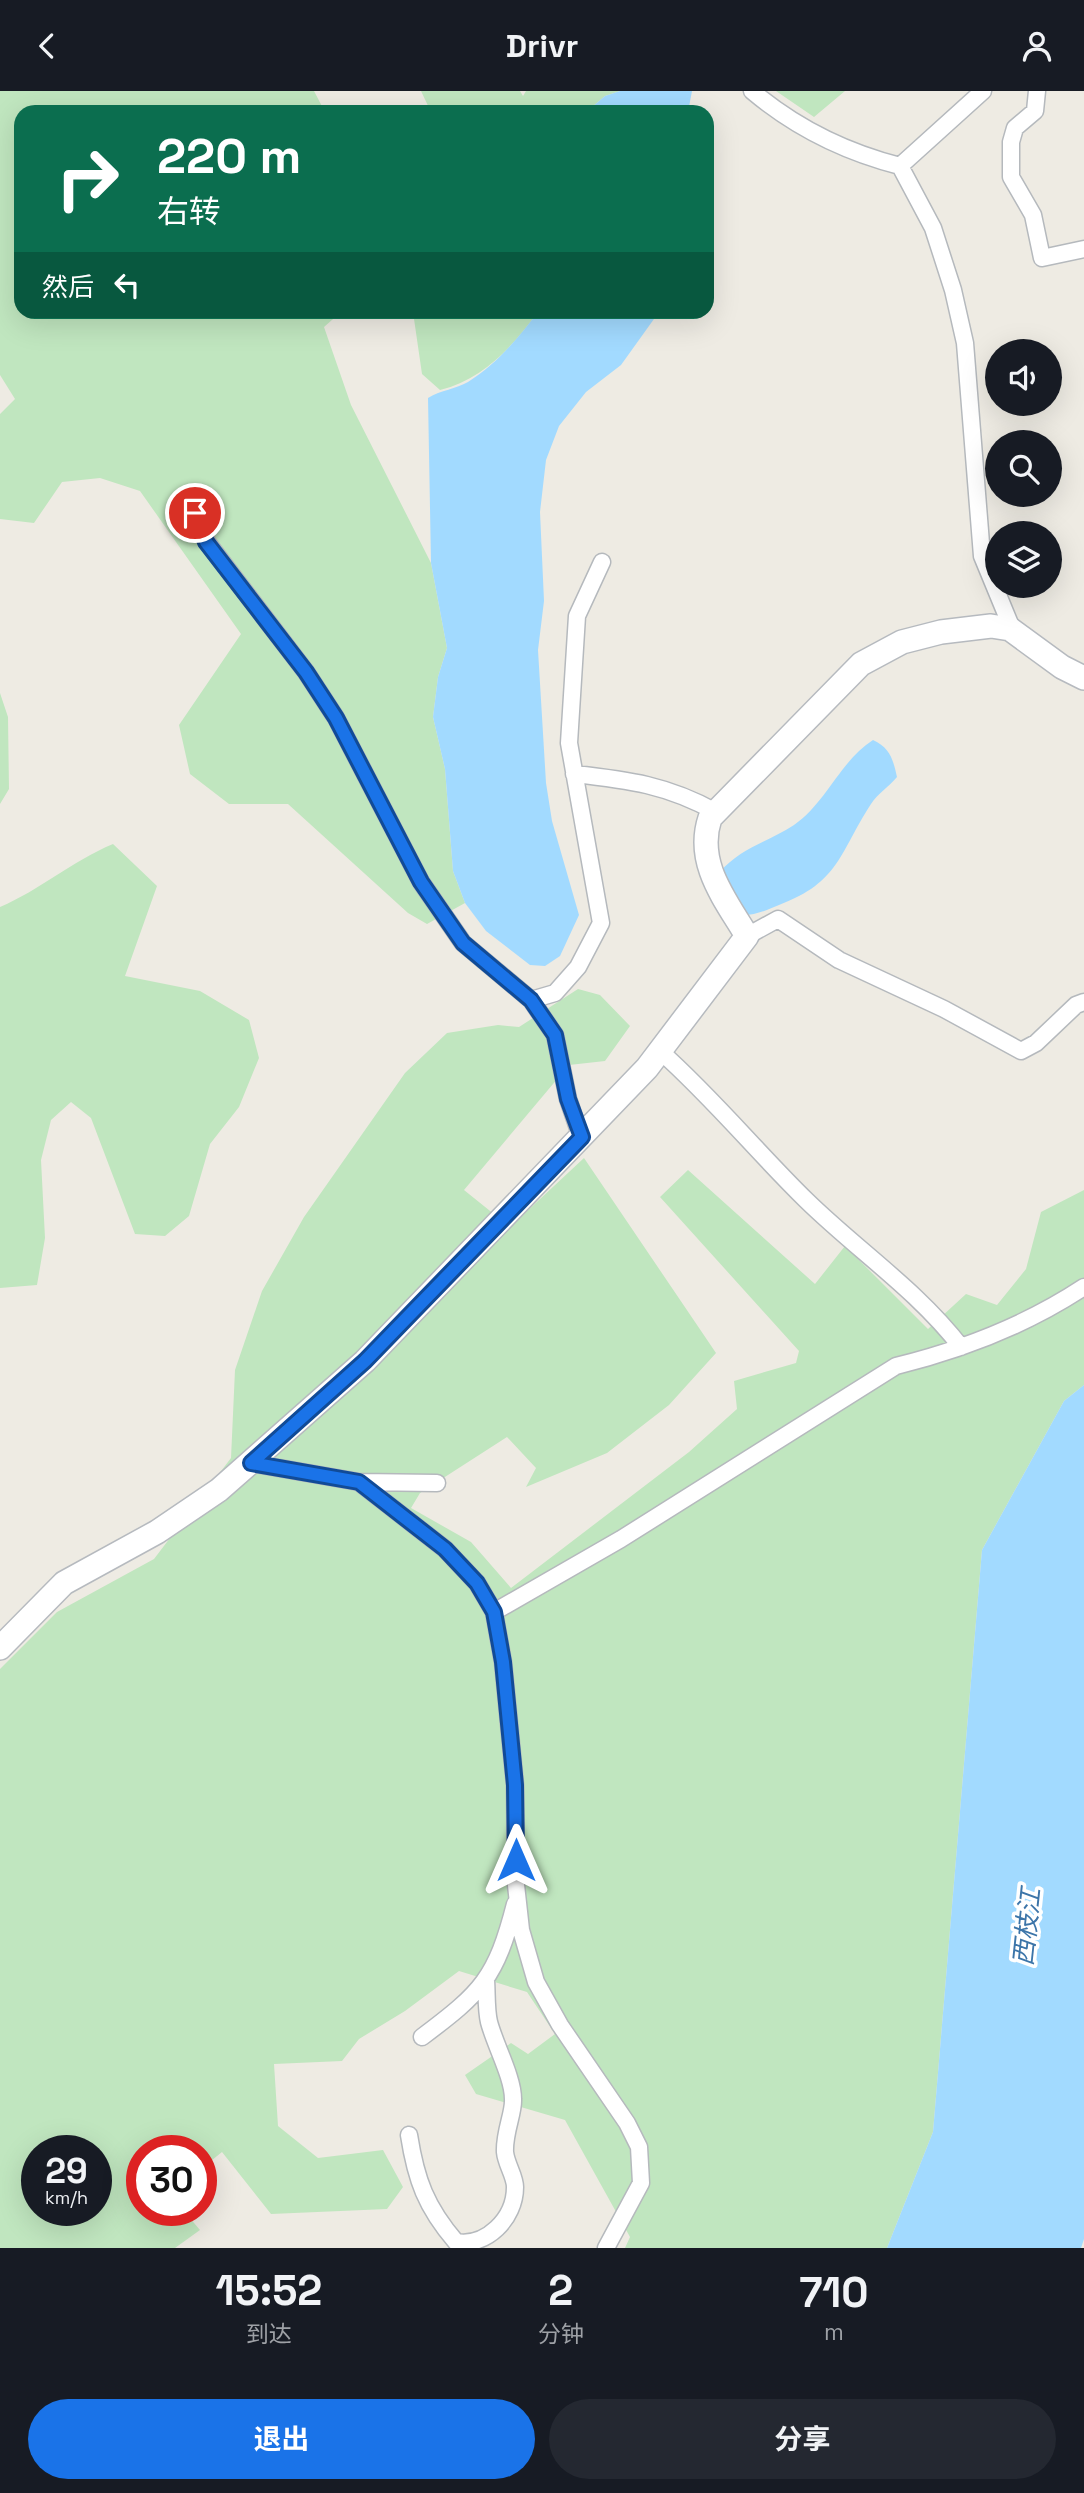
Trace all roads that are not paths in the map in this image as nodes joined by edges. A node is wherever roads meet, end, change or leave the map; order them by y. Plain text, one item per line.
1 (752, 91) edge
2 (983, 91) edge
3 (1037, 91) edge
4 (900, 166) junction
5 (1084, 249) edge
6 (195, 513) dead end
7 (602, 562) dead end
8 (1013, 631) junction
9 (1084, 678) edge
10 (574, 774) junction
11 (716, 812) junction
12 (747, 936) junction
13 (531, 1000) junction
14 (1084, 1002) edge
15 (660, 1051) junction
16 (582, 1137) junction
17 (1084, 1287) edge
18 (961, 1347) junction
19 (251, 1463) junction
20 (359, 1482) junction
21 (437, 1483) dead end
22 (494, 1612) junction
23 (0, 1648) edge
24 (517, 1895) junction
25 (486, 1980) junction
26 (422, 2037) dead end
27 (409, 2135) dead end
28 (463, 2246) edge
29 (606, 2248) edge

1 - 4 street
2 - 4 street
3 - 5 street
4 - 8 street
6 - 13 street
7 - 10 street
8 - 9 street
8 - 11 street
10 - 11 street
10 - 13 street
11 - 12 street
12 - 14 street
12 - 15 street
13 - 16 street
15 - 16 street
15 - 18 street
16 - 19 street
17 - 18 street
18 - 22 street
19 - 20 street
19 - 23 street
20 - 21 street
20 - 22 street
22 - 24 street
24 - 25 street
24 - 29 street
25 - 26 street
25 - 28 street
27 - 28 street

